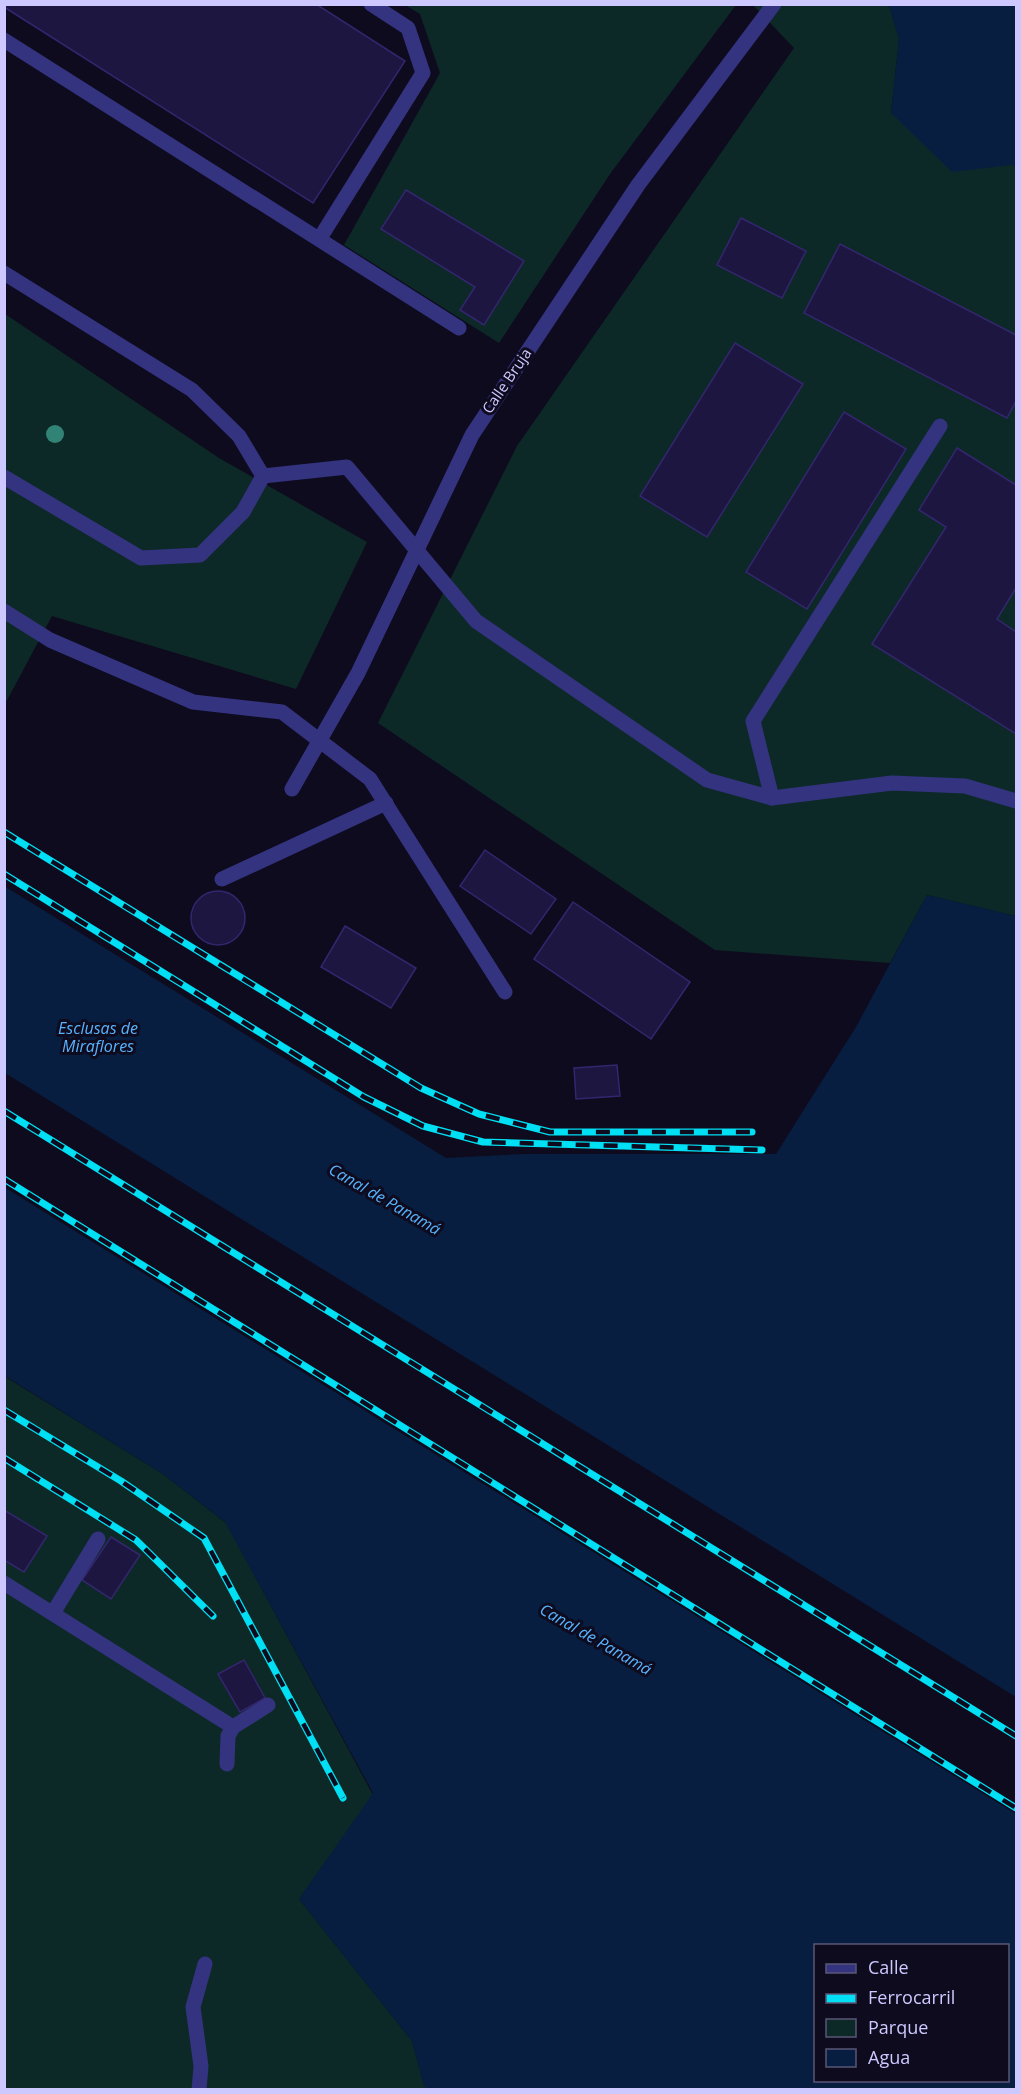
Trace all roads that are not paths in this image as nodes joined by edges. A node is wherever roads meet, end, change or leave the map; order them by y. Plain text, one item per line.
1 (371, 4) edge
2 (774, 4) edge
3 (4, 40) edge
4 (320, 238) junction
5 (4, 273) edge
6 (459, 328) dead end
7 (940, 426) dead end
8 (263, 476) junction
9 (4, 477) edge
10 (4, 611) edge
11 (292, 789) dead end
12 (772, 798) junction
13 (1017, 801) edge
14 (386, 804) junction
15 (222, 879) dead end
16 (506, 992) dead end
17 (98, 1539) dead end
18 (4, 1583) edge
19 (53, 1612) junction
20 (268, 1705) dead end
21 (233, 1727) junction
22 (227, 1764) dead end
23 (205, 1964) dead end
24 (200, 2090) edge

1 - 4 lane
2 - 11 lane, Calle Bruja, bridge
3 - 4 lane
4 - 6 lane
5 - 8 lane
7 - 12 lane
8 - 9 lane
8 - 12 lane
10 - 14 lane
12 - 13 lane
14 - 15 lane
14 - 16 lane
17 - 19 lane
18 - 19 lane
19 - 21 lane
20 - 21 lane
21 - 22 lane
23 - 24 lane

